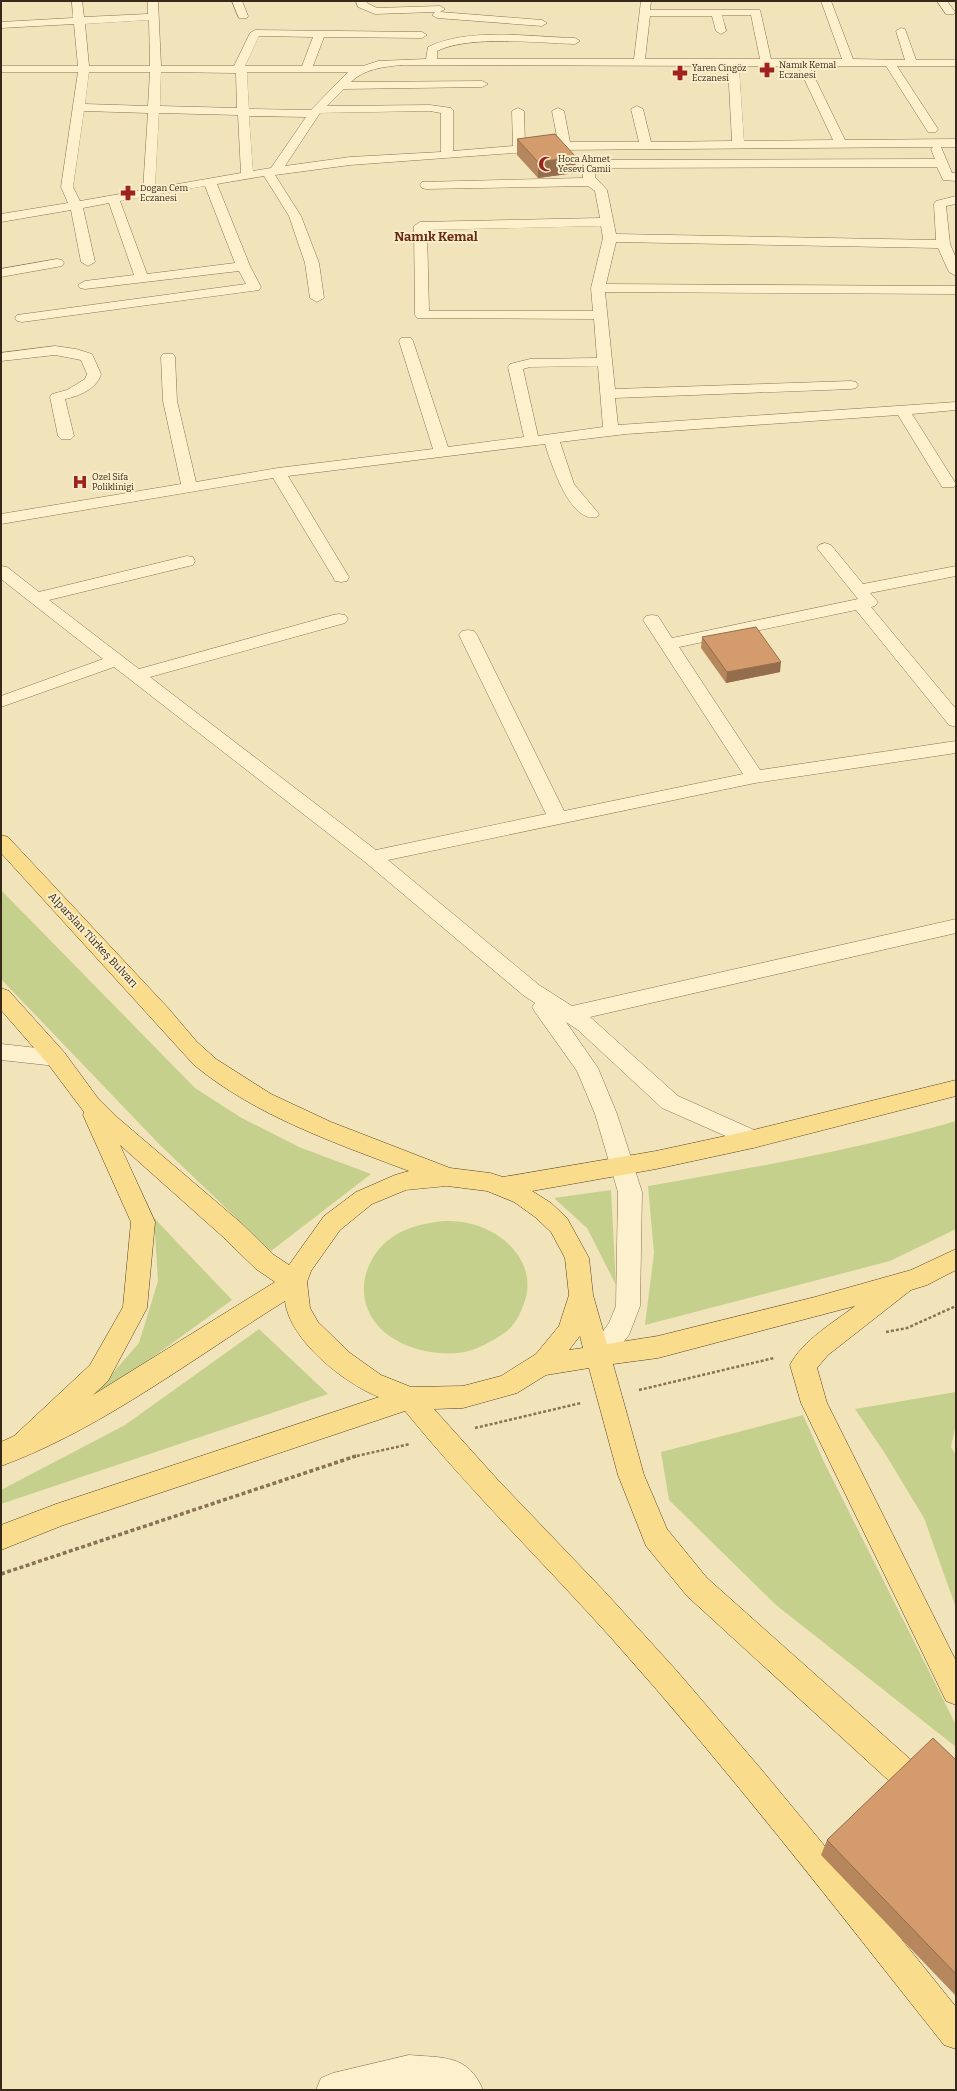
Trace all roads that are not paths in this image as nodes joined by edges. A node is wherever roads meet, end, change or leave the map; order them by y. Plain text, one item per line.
1 (77, 1) edge
2 (152, 1) edge
3 (237, 1) edge
4 (361, 1) edge
5 (646, 1) edge
6 (826, 1) edge
7 (942, 1) edge
8 (443, 6) edge
9 (646, 12) junction
10 (716, 12) junction
11 (950, 12) dead end
12 (243, 16) dead end
13 (154, 17) junction
14 (78, 21) junction
15 (542, 23) dead end
16 (1, 25) edge
17 (573, 29) dead end
18 (720, 31) dead end
19 (901, 31) dead end
20 (320, 34) junction
21 (422, 34) junction
22 (575, 41) junction
23 (401, 62) junction
24 (431, 62) junction
25 (577, 62) junction
26 (639, 62) junction
27 (732, 62) junction
28 (766, 62) junction
29 (802, 62) junction
30 (848, 62) junction
31 (889, 62) junction
32 (911, 62) junction
33 (956, 63) edge
34 (1, 69) edge
35 (84, 69) junction
36 (156, 69) junction
37 (362, 69) junction
38 (239, 70) junction
39 (306, 70) junction
40 (482, 84) dead end
41 (342, 86) junction
42 (79, 107) junction
43 (155, 110) junction
44 (637, 110) dead end
45 (243, 111) junction
46 (518, 111) dead end
47 (558, 111) dead end
48 (316, 112) junction
49 (932, 128) dead end
50 (935, 143) junction
51 (956, 143) edge
52 (738, 145) junction
53 (841, 145) junction
54 (565, 146) junction
55 (646, 146) junction
56 (520, 149) junction
57 (447, 155) junction
58 (942, 163) junction
59 (271, 171) junction
60 (247, 175) junction
61 (956, 177) edge
62 (210, 182) junction
63 (590, 182) junction
64 (426, 185) dead end
65 (149, 192) junction
66 (113, 198) junction
67 (956, 200) edge
68 (76, 205) junction
69 (1, 218) edge
70 (605, 222) junction
71 (610, 238) junction
72 (944, 244) junction
73 (88, 262) dead end
74 (57, 263) dead end
75 (243, 266) junction
76 (955, 266) edge
77 (1, 273) edge
78 (142, 279) junction
79 (85, 285) dead end
80 (598, 288) junction
81 (956, 290) edge
82 (317, 298) dead end
83 (600, 315) junction
84 (22, 318) dead end
85 (406, 340) dead end
86 (2, 353) edge
87 (168, 357) dead end
88 (605, 362) junction
89 (851, 385) dead end
90 (608, 394) junction
91 (956, 406) edge
92 (902, 409) junction
93 (611, 431) junction
94 (66, 436) dead end
95 (551, 439) junction
96 (532, 441) junction
97 (442, 453) junction
98 (278, 473) junction
99 (948, 484) dead end
100 (190, 488) junction
101 (591, 514) dead end
102 (1, 519) edge
103 (825, 548) dead end
104 (187, 561) dead end
105 (1, 571) edge
106 (956, 571) edge
107 (341, 577) dead end
108 (860, 597) junction
109 (35, 598) junction
110 (339, 620) dead end
111 (652, 620) dead end
112 (468, 635) dead end
113 (668, 644) junction
114 (116, 660) junction
115 (136, 675) junction
116 (1, 702) edge
117 (956, 721) edge
118 (956, 747) edge
119 (755, 777) junction
120 (558, 818) junction
121 (1, 842) edge
122 (372, 857) junction
123 (956, 926) edge
124 (1, 996) edge
125 (560, 1016) junction
126 (1, 1052) edge
127 (56, 1058) junction
128 (956, 1088) edge
129 (89, 1103) junction
130 (753, 1139) junction
131 (621, 1166) junction
132 (447, 1176) junction
133 (500, 1187) junction
134 (956, 1259) edge
135 (295, 1282) junction
136 (902, 1283) junction
137 (581, 1295) junction
138 (598, 1356) junction
139 (540, 1365) junction
140 (410, 1398) junction
141 (10, 1451) edge
142 (1, 1538) edge
143 (956, 1691) edge
144 (956, 1821) edge
145 (956, 2033) edge
146 (333, 2090) edge
147 (466, 2090) edge

1 - 14 street
2 - 13 street
3 - 12 street
4 - 8 street
5 - 9 street
6 - 30 street
7 - 11 street
8 - 15 street
8 - 21 street
9 - 10 street
9 - 26 street
10 - 18 street
10 - 28 street
13 - 14 street
13 - 36 street
14 - 16 street
14 - 35 street
17 - 22 street
19 - 32 street
20 - 21 street
20 - 38 street
20 - 39 street
21 - 23 street
22 - 24 street
22 - 25 street
23 - 24 street
23 - 37 street
24 - 25 street
25 - 26 street
26 - 27 street
27 - 28 street
27 - 52 street
28 - 29 street
29 - 30 street
29 - 53 street
30 - 31 street
31 - 32 street
31 - 49 street
32 - 33 street
34 - 35 street
35 - 36 street
35 - 42 street
36 - 38 street
36 - 43 street
37 - 39 street
37 - 41 street
38 - 39 street
38 - 45 street
40 - 41 street
41 - 48 street
42 - 43 street
42 - 68 street
43 - 45 street
43 - 65 street
44 - 55 street
45 - 48 street
45 - 60 street
46 - 56 street
47 - 54 street
48 - 57 street
48 - 59 street
50 - 51 street
50 - 53 street
50 - 58 street
52 - 53 street
52 - 55 street
54 - 55 street
54 - 56 street
56 - 57 street
57 - 59 street
58 - 61 street
58 - 63 street
59 - 60 street
59 - 82 street
60 - 62 street
62 - 65 street
62 - 75 street
63 - 64 street
63 - 70 street
65 - 66 street
66 - 68 street
66 - 78 street
67 - 72 street
68 - 69 street
68 - 73 street
70 - 71 street
70 - 83 street
71 - 72 street
71 - 80 street
72 - 76 street
74 - 77 street
75 - 78 street
75 - 84 street
78 - 79 street
80 - 81 street
80 - 83 street
83 - 88 street
85 - 97 street
86 - 94 street
87 - 100 street
88 - 90 street
88 - 96 street
89 - 90 street
90 - 93 street
91 - 92 street
92 - 93 street
92 - 99 street
93 - 95 street
95 - 96 street
95 - 101 street
96 - 97 street
97 - 98 street
98 - 100 street
98 - 107 street
100 - 102 street
103 - 108 street
104 - 109 street
105 - 109 street
106 - 108 street
108 - 113 street
108 - 117 street
109 - 114 street
110 - 115 street
111 - 113 street
112 - 120 street
113 - 119 street
114 - 115 street
114 - 116 street
115 - 122 street
118 - 119 street
119 - 120 street
120 - 122 street
121 - 132 main road, Alparslan Türkeş Bulvarı
122 - 125 street
123 - 125 street
124 - 127 main road
125 - 130 street
125 - 131 street
126 - 127 street
127 - 129 main road
128 - 130 main road
129 - 135 main road
129 - 141 main road
130 - 131 main road
131 - 133 main road
131 - 138 street
132 - 133 main road
132 - 135 main road
133 - 137 main road
134 - 136 main road
135 - 140 main road
135 - 141 main road
136 - 138 main road
136 - 143 main road
137 - 138 main road
137 - 139 main road
138 - 139 main road
138 - 144 main road
139 - 140 main road
140 - 142 main road
140 - 145 main road
146 - 147 street

